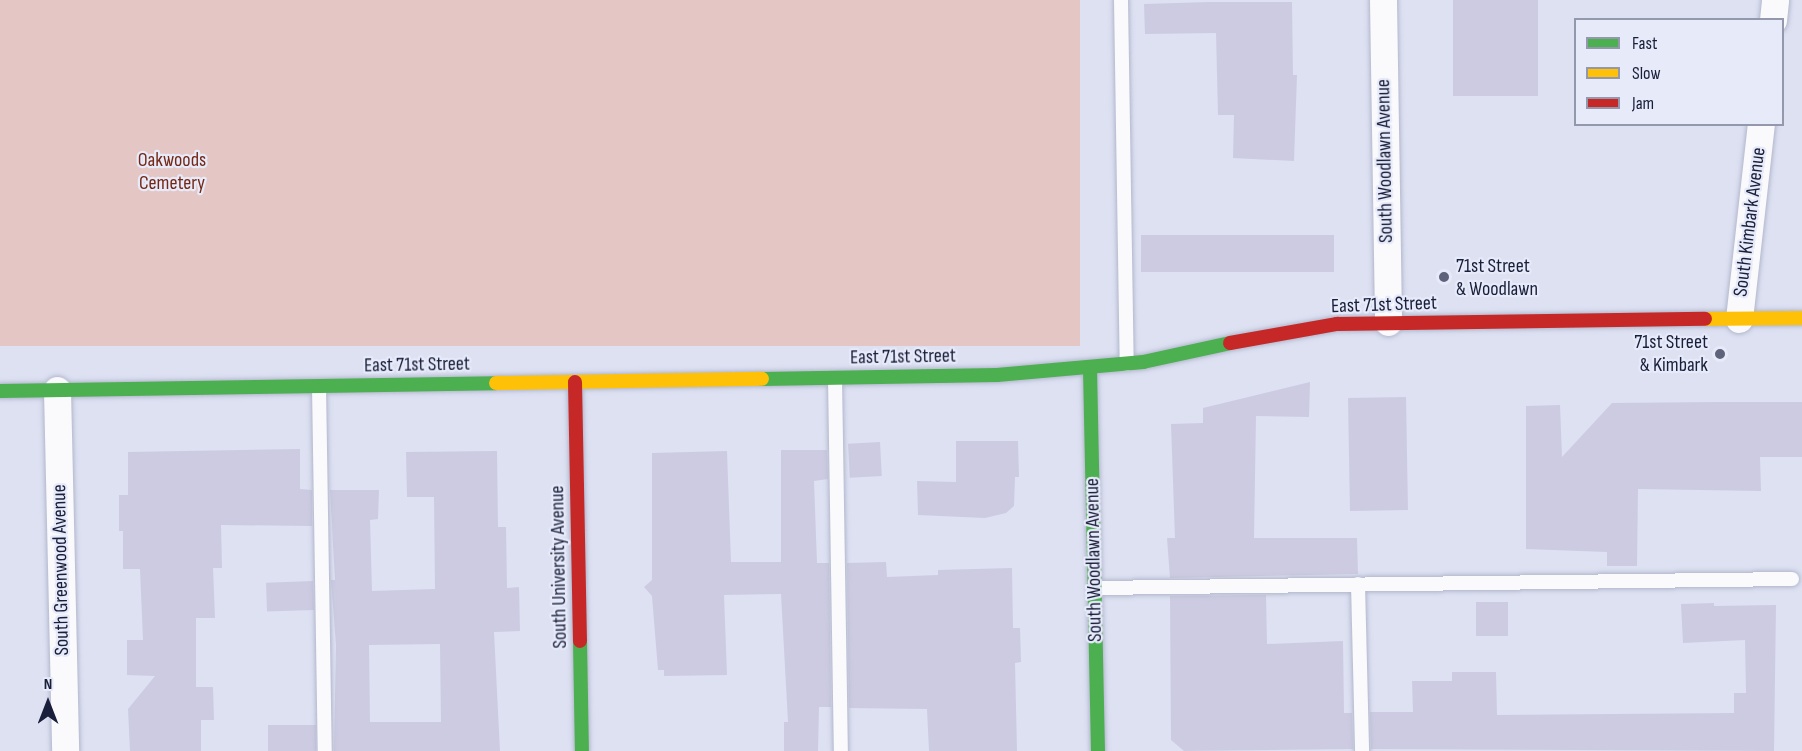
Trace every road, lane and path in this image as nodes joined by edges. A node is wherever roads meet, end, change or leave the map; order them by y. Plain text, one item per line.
1 (1121, 0) edge
2 (1383, 0) edge
3 (1775, 0) edge
4 (1773, 18) edge
5 (1761, 126) edge
6 (1802, 318) edge
7 (1739, 319) junction
8 (1388, 322) junction
9 (1127, 364) junction
10 (1090, 369) junction
11 (835, 378) junction
12 (576, 382) junction
13 (319, 386) junction
14 (57, 390) junction
15 (0, 391) edge
16 (1792, 579) dead end
17 (1358, 584) junction
18 (1095, 588) junction
19 (65, 751) edge
20 (325, 751) edge
21 (582, 751) edge
22 (841, 751) edge
23 (1098, 751) edge
24 (1362, 751) edge

1 - 9 lane
2 - 8 street, South Woodlawn Avenue
3 - 4 street
5 - 7 street, South Kimbark Avenue
6 - 7 main road, East 71st Street
7 - 8 main road, East 71st Street
8 - 9 main road, East 71st Street
9 - 10 main road, East 71st Street
10 - 11 main road, East 71st Street
10 - 18 main road, South Woodlawn Avenue
11 - 12 main road, East 71st Street
11 - 22 lane
12 - 13 main road, East 71st Street
12 - 21 main road, South University Avenue
13 - 14 main road, East 71st Street
13 - 20 lane
14 - 15 main road, East 71st Street
14 - 19 street, South Greenwood Avenue
16 - 17 lane
17 - 18 lane
17 - 24 lane
18 - 23 main road, South Woodlawn Avenue

